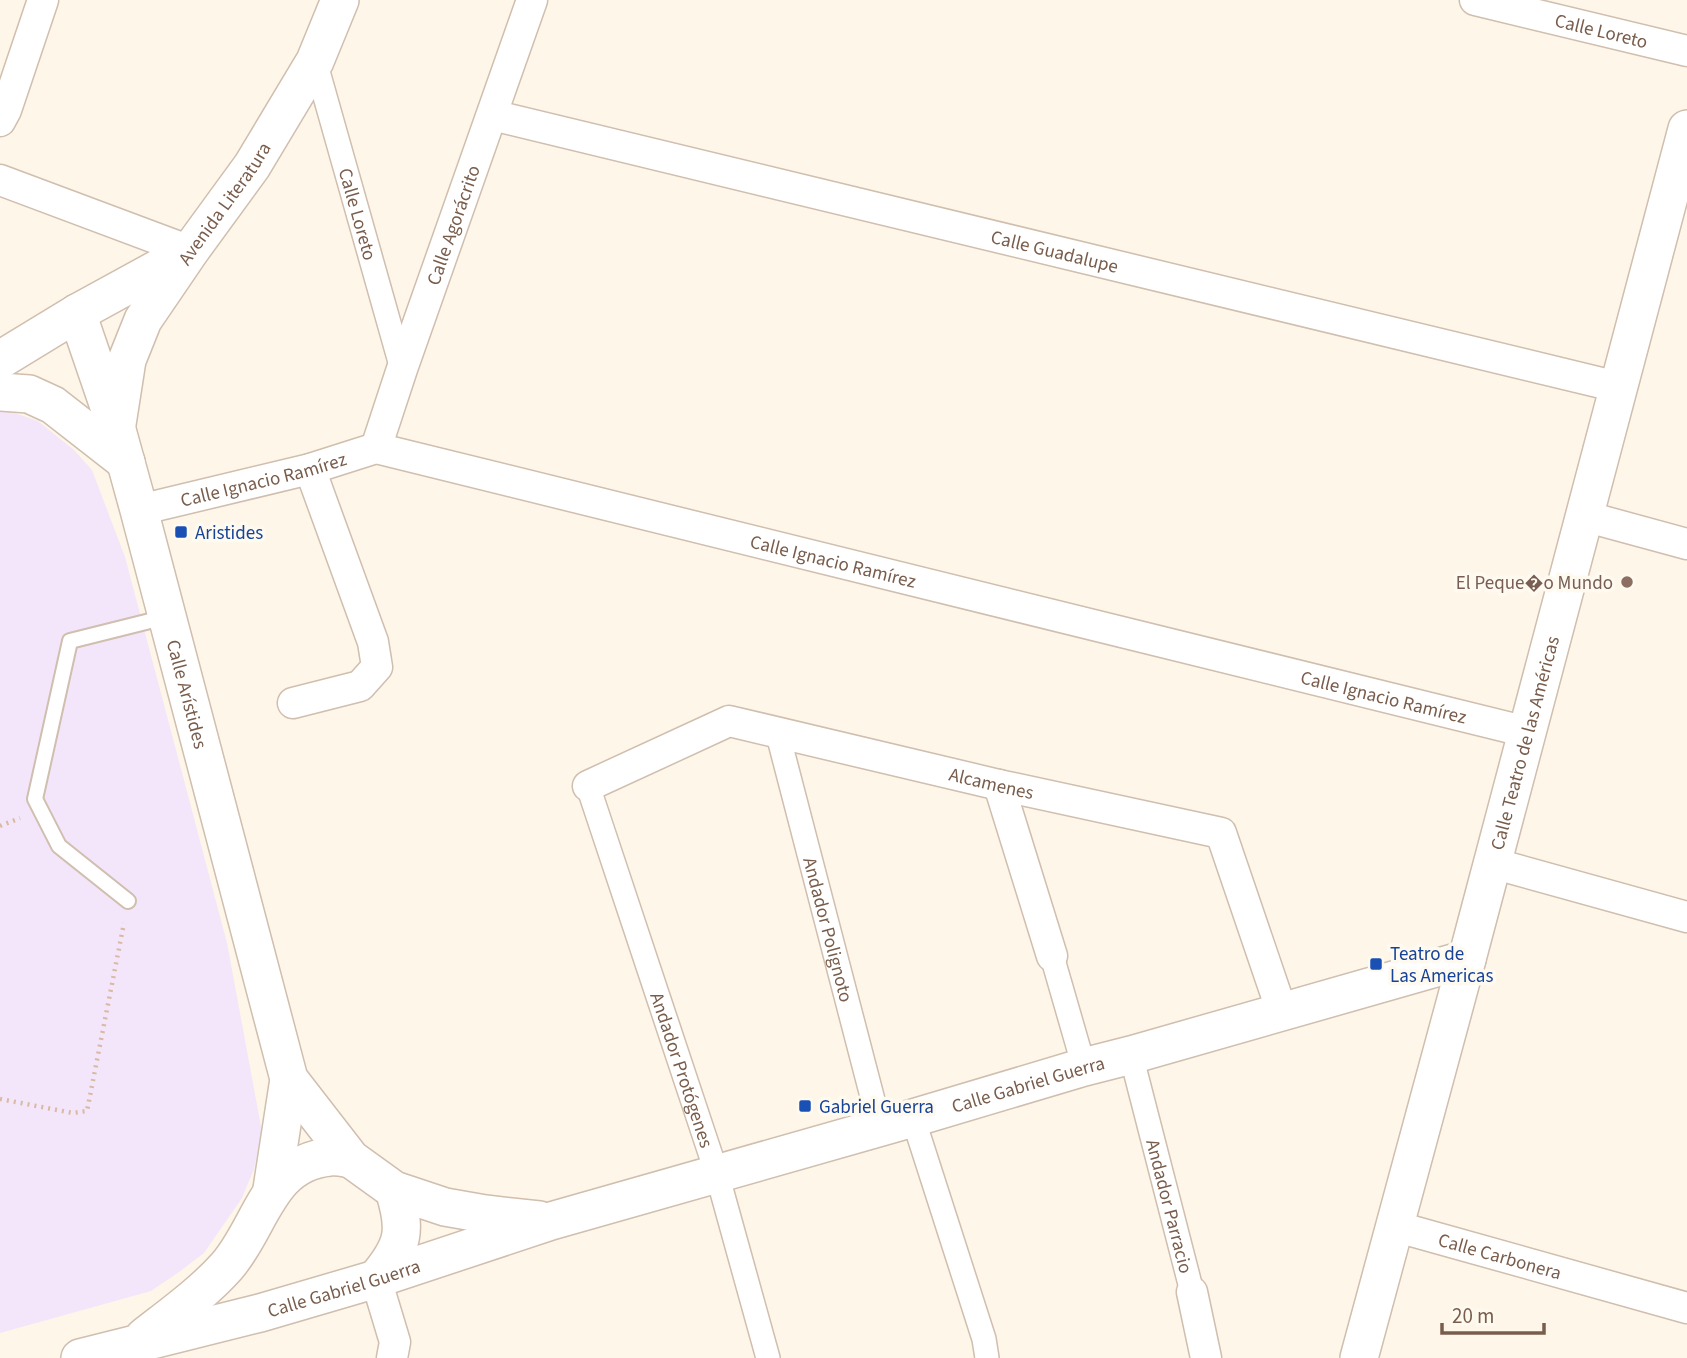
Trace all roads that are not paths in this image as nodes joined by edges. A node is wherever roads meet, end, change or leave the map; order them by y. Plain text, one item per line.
1 (43, 0) edge
2 (340, 0) edge
3 (532, 0) edge
4 (1475, 0) edge
5 (1687, 51) edge
6 (315, 61) junction
7 (492, 115) junction
8 (0, 121) edge
9 (1684, 148) edge
10 (0, 180) edge
11 (190, 251) junction
12 (77, 313) junction
13 (7, 349) edge
14 (401, 369) junction
15 (1618, 387) junction
16 (0, 392) edge
17 (121, 446) junction
18 (376, 448) junction
19 (310, 469) junction
20 (139, 510) junction
21 (1584, 516) junction
22 (1687, 544) edge
23 (167, 617) junction
24 (293, 703) dead end
25 (777, 731) junction
26 (1527, 732) junction
27 (999, 785) junction
28 (588, 786) joint
29 (1492, 863) junction
30 (128, 901) road end
31 (1687, 917) edge
32 (1052, 956) joint
33 (1466, 959) junction
34 (1282, 1012) junction
35 (1131, 1055) junction
36 (1084, 1066) junction
37 (289, 1079) junction
38 (897, 1123) junction
39 (351, 1158) junction
40 (717, 1174) junction
41 (272, 1189) junction
42 (394, 1190) junction
43 (551, 1221) junction
44 (1394, 1226) junction
45 (227, 1266) junction
46 (376, 1279) junction
47 (1192, 1292) joint
48 (1687, 1308) edge
49 (260, 1313) junction
50 (135, 1344) junction
51 (80, 1358) edge
52 (392, 1358) edge
53 (768, 1358) edge
54 (987, 1358) edge
55 (1206, 1358) edge
56 (1359, 1358) edge

1 - 8 street
2 - 6 street, Avenida Literatura
3 - 7 street, Calle Agorácrito
4 - 5 street, Calle Loreto
6 - 11 street, Avenida Literatura
6 - 14 street, Calle Loreto
7 - 14 street, Calle Agorácrito
7 - 15 street, Calle Guadalupe
9 - 15 street, Calle Teatro de las Américas
10 - 11 street
11 - 12 street, Avenida Literatura
11 - 17 street
12 - 13 street, Avenida Literatura
12 - 17 street, Calle Arístides
14 - 18 street, Calle Agorácrito
15 - 21 street, Calle Teatro de las Américas
16 - 17 street
17 - 20 street, Calle Arístides
18 - 19 street, Calle Ignacio Ramírez
18 - 26 street, Calle Ignacio Ramírez
19 - 20 street, Calle Ignacio Ramírez
19 - 24 street
20 - 23 street, Calle Arístides
21 - 22 street
21 - 26 street, Calle Teatro de las Américas
23 - 30 lane
23 - 37 street, Calle Arístides
25 - 27 street, Alcamenes
25 - 28 street, Alcamenes
25 - 38 street, Andador Polignoto
26 - 29 street, Calle Teatro de las Américas
27 - 32 street
27 - 34 street, Alcamenes
28 - 40 street, Andador Protógenes
29 - 31 street
29 - 33 street, Calle Teatro de las Américas
32 - 36 street
33 - 34 street, Calle Gabriel Guerra
33 - 44 street, Calle Teatro de las Américas
34 - 35 street, Calle Gabriel Guerra
35 - 36 street, Calle Gabriel Guerra
35 - 47 street, Andador Parracio
36 - 38 street, Calle Gabriel Guerra
37 - 39 street, Calle Arístides
37 - 41 street, Calle Arístides
38 - 40 street, Calle Gabriel Guerra
38 - 54 street, Andador Polignoto
39 - 41 street
39 - 42 street, Calle Gabriel Guerra
40 - 43 street, Calle Gabriel Guerra
40 - 53 street, Andador Protógenes
41 - 45 street, Calle Gabriel Guerra
42 - 43 street, Calle Gabriel Guerra
42 - 46 street
43 - 46 street, Calle Gabriel Guerra
44 - 48 street, Calle Carbonera
44 - 56 street, Calle Teatro de las Américas
45 - 49 street
45 - 50 street, Calle Gabriel Guerra
46 - 49 street, Calle Gabriel Guerra
46 - 52 street
47 - 55 street, Andador Parracio
49 - 50 street, Calle Gabriel Guerra
50 - 51 street, Calle Gabriel Guerra

